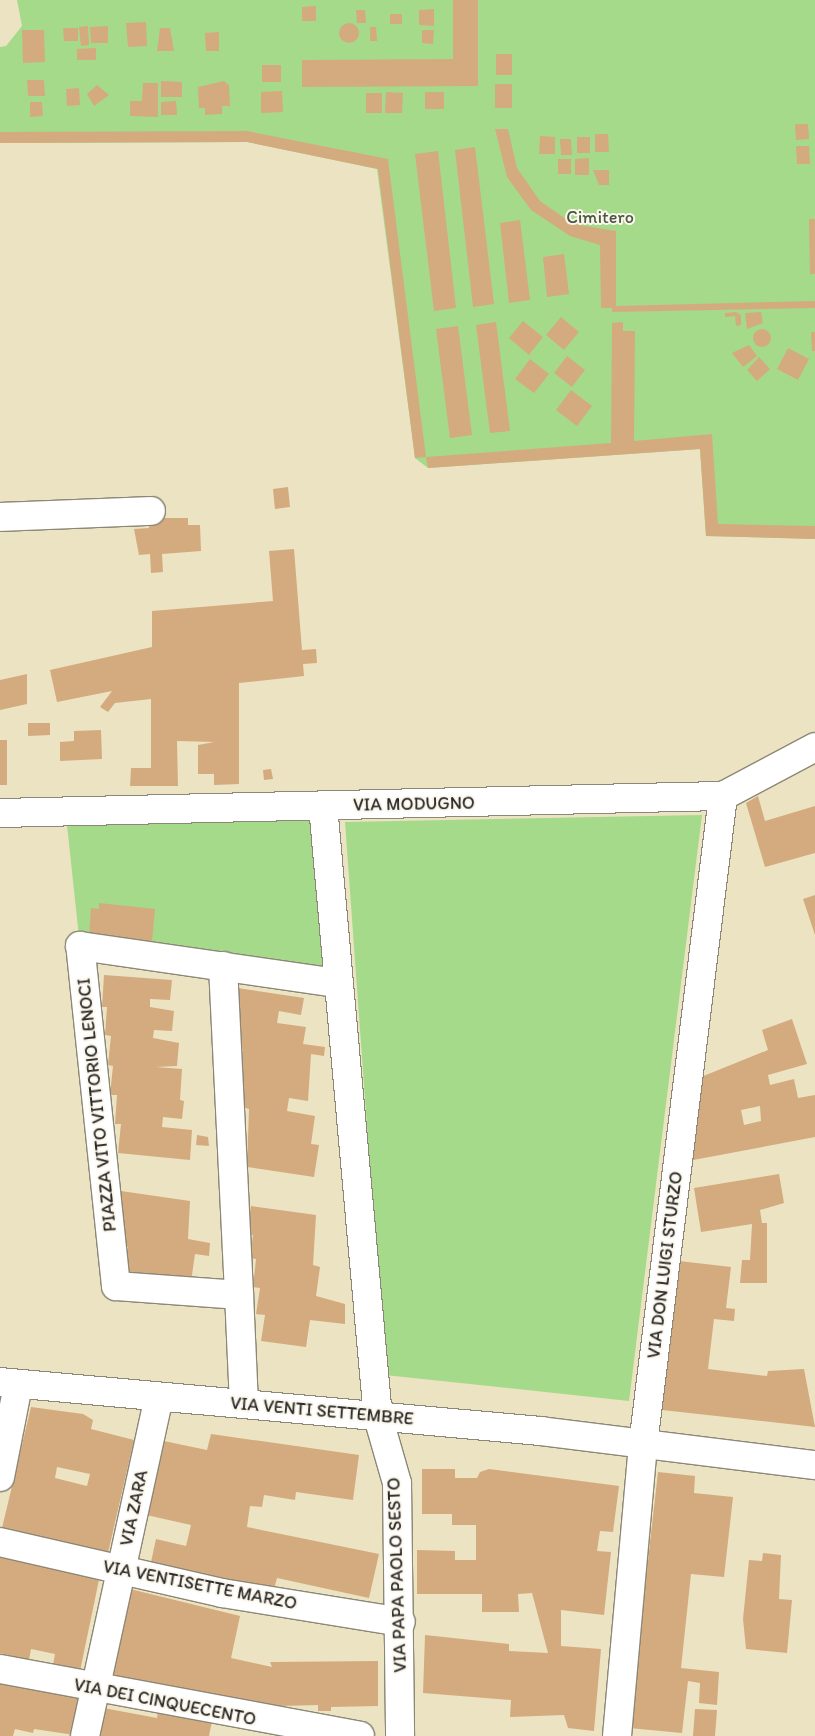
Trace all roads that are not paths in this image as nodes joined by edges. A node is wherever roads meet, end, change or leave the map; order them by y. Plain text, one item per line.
1 (150, 511) dead end
2 (0, 516) edge
3 (815, 747) edge
4 (723, 796) junction
5 (323, 806) junction
6 (0, 813) edge
7 (223, 966) junction
8 (337, 983) junction
9 (239, 1295) junction
10 (9, 1384) edge
11 (159, 1397) junction
12 (244, 1404) junction
13 (378, 1417) junction
14 (643, 1445) junction
15 (815, 1465) edge
16 (0, 1477) edge
17 (0, 1542) edge
18 (121, 1570) junction
19 (401, 1622) junction
20 (0, 1669) edge
21 (94, 1689) junction
22 (86, 1736) edge
23 (360, 1736) edge
24 (400, 1736) edge
25 (618, 1736) edge

1 - 2 street
3 - 4 street, VIA MODUGNO
4 - 5 street, VIA MODUGNO
4 - 14 street, VIA DON LUIGI STURZO
5 - 6 street, VIA MODUGNO
5 - 8 street
7 - 8 street, PIAZZA VITO VITTORIO LENOCI
7 - 9 street
7 - 9 street, PIAZZA VITO VITTORIO LENOCI
8 - 13 street
9 - 12 street
10 - 11 street, VIA VENTI SETTEMBRE
10 - 16 street
11 - 12 street, VIA VENTI SETTEMBRE
11 - 18 street, VIA ZARA
12 - 13 street, VIA VENTI SETTEMBRE
13 - 14 street, VIA VENTI SETTEMBRE
13 - 19 street, VIA PAPA PAOLO SESTO
14 - 15 street, VIA VENTI SETTEMBRE
14 - 25 street, VIA DON LUIGI STURZO
17 - 18 street, VIA VENTISETTE MARZO
18 - 19 street, VIA VENTISETTE MARZO
18 - 21 street, VIA ZARA
19 - 24 street, VIA PAPA PAOLO SESTO
20 - 21 street, VIA DEI CINQUECENTO
21 - 22 street, VIA ZARA
21 - 23 street, VIA DEI CINQUECENTO

